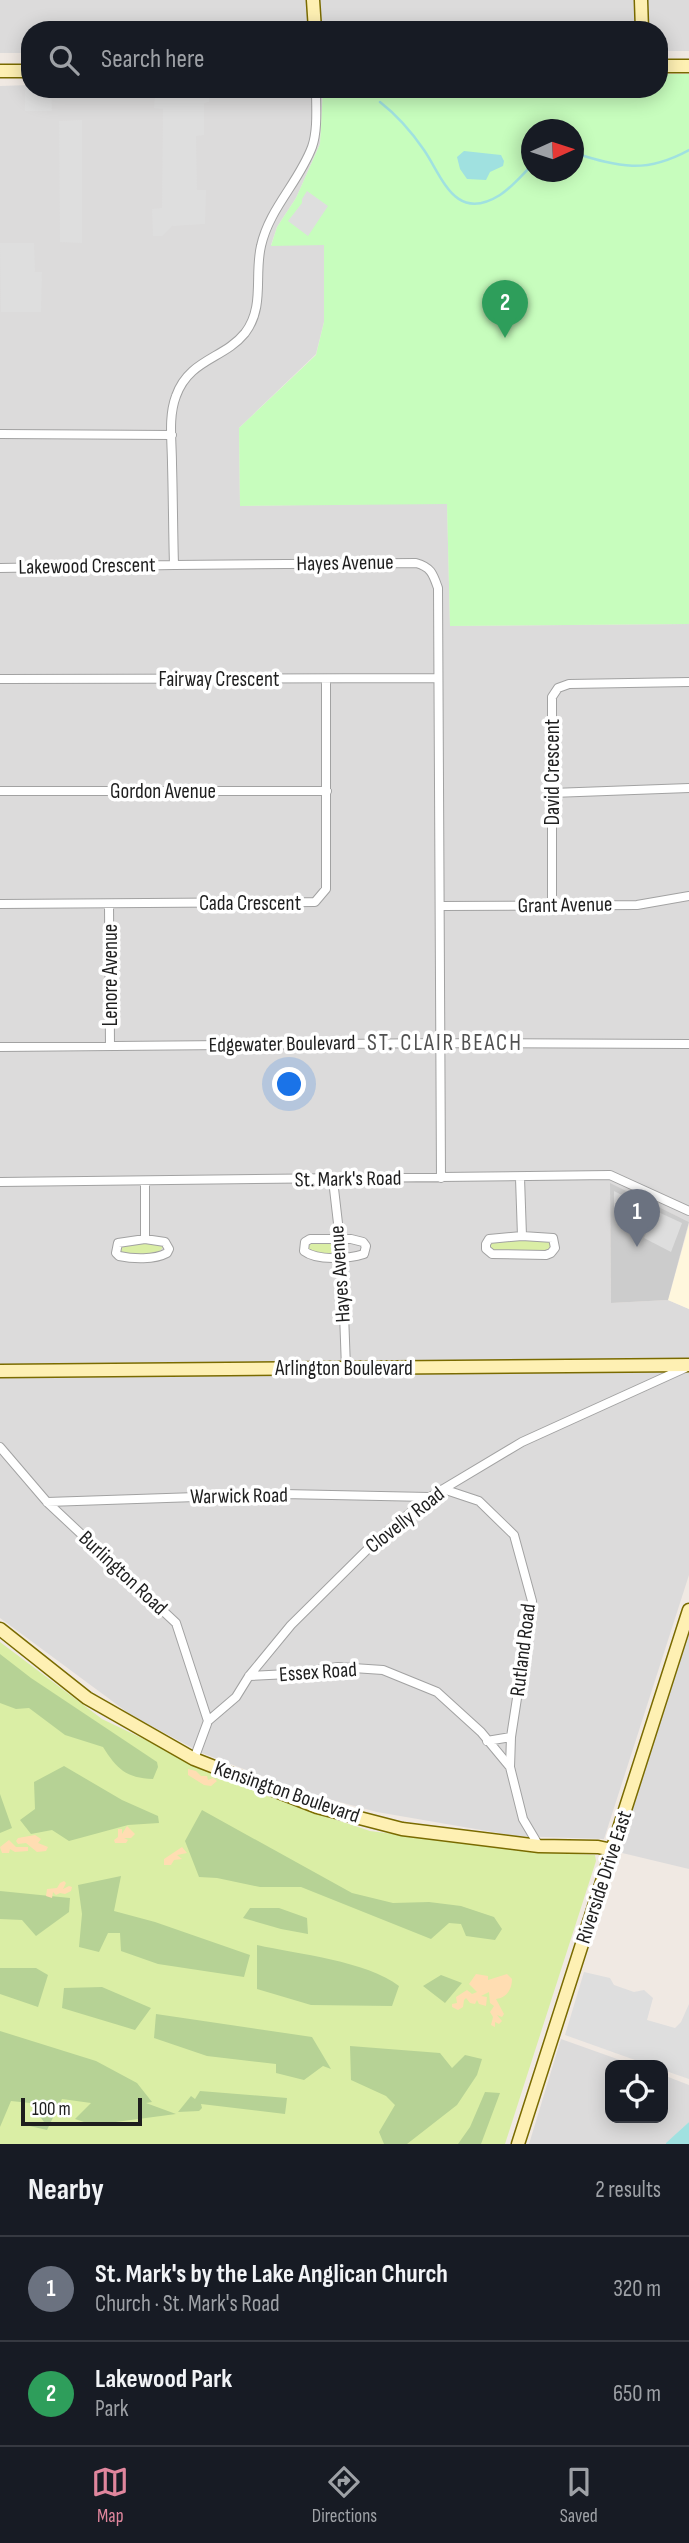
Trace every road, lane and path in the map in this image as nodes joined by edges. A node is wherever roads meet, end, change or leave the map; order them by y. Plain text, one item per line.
1 (313, 0) edge
2 (641, 0) edge
3 (314, 21) edge
4 (642, 21) edge
5 (668, 66) edge
6 (689, 66) edge
7 (21, 71) edge
8 (0, 72) edge
9 (316, 98) edge
10 (0, 434) edge
11 (172, 435) junction
12 (174, 565) junction
13 (0, 568) edge
14 (438, 678) junction
15 (0, 679) edge
16 (327, 679) junction
17 (689, 682) edge
18 (689, 788) edge
19 (0, 791) edge
20 (327, 791) junction
21 (552, 793) junction
22 (689, 896) edge
23 (0, 904) edge
24 (110, 904) junction
25 (440, 906) junction
26 (552, 906) junction
27 (441, 1043) junction
28 (689, 1044) edge
29 (0, 1046) edge
30 (110, 1046) junction
31 (441, 1178) junction
32 (520, 1178) junction
33 (333, 1180) junction
34 (0, 1182) edge
35 (145, 1182) junction
36 (689, 1211) edge
37 (522, 1236) junction
38 (338, 1238) junction
39 (145, 1239) junction
40 (342, 1258) junction
41 (689, 1366) edge
42 (346, 1368) junction
43 (0, 1371) edge
44 (0, 1447) edge
45 (443, 1489) junction
46 (430, 1497) junction
47 (47, 1502) junction
48 (689, 1610) edge
49 (0, 1629) edge
50 (249, 1676) junction
51 (208, 1721) junction
52 (511, 1737) junction
53 (488, 1741) junction
54 (194, 1759) junction
55 (510, 1767) junction
56 (539, 1846) junction
57 (612, 1850) junction
58 (518, 2144) edge

1 - 3 street
2 - 4 street
5 - 6 street
7 - 8 street
9 - 11 street
10 - 11 street
11 - 12 street
12 - 13 street, Lakewood Crescent
12 - 14 street, Hayes Avenue
14 - 16 street, Fairway Crescent
14 - 25 street, Hayes Avenue
15 - 16 street, Fairway Crescent
16 - 20 street, Cada Crescent
17 - 21 street, David Crescent
18 - 21 street
19 - 20 street, Gordon Avenue
20 - 24 street, Cada Crescent
21 - 26 street, David Crescent
22 - 26 street, Grant Avenue
23 - 24 street, Cada Crescent
24 - 30 street, Lenore Avenue
25 - 26 street, Grant Avenue
25 - 27 street, Hayes Avenue
27 - 28 street, Edgewater Boulevard
27 - 30 street, Edgewater Boulevard
27 - 31 street, Hayes Avenue
29 - 30 street, Edgewater Boulevard
31 - 32 street, St. Mark's Road
31 - 33 street, St. Mark's Road
32 - 36 street, St. Mark's Road
32 - 37 street
33 - 35 street, St. Mark's Road
33 - 38 street, Hayes Avenue
34 - 35 street, St. Mark's Road
35 - 39 street
37 - 37 street
38 - 40 street, Hayes Avenue
38 - 40 street
38 - 40 street
39 - 39 street
40 - 42 street, Hayes Avenue
41 - 42 street, Arlington Boulevard
41 - 45 street, Clovelly Road
42 - 43 street, Arlington Boulevard
44 - 47 street, Burlington Road
45 - 46 street, Clovelly Road
45 - 52 street, Rutland Road
46 - 47 street, Warwick Road
46 - 50 street, Clovelly Road
47 - 51 street, Burlington Road
48 - 57 street, Riverside Drive East
49 - 54 street, Kensington Boulevard
50 - 51 street, Clovelly Road
50 - 53 street, Essex Road
51 - 54 street, Clovelly Road
52 - 53 street
52 - 55 street, Rutland Road
53 - 55 street, Essex Road
54 - 56 street, Kensington Boulevard
55 - 56 street, Rutland Road
56 - 57 street, Kensington Boulevard
57 - 58 street, Riverside Drive East

